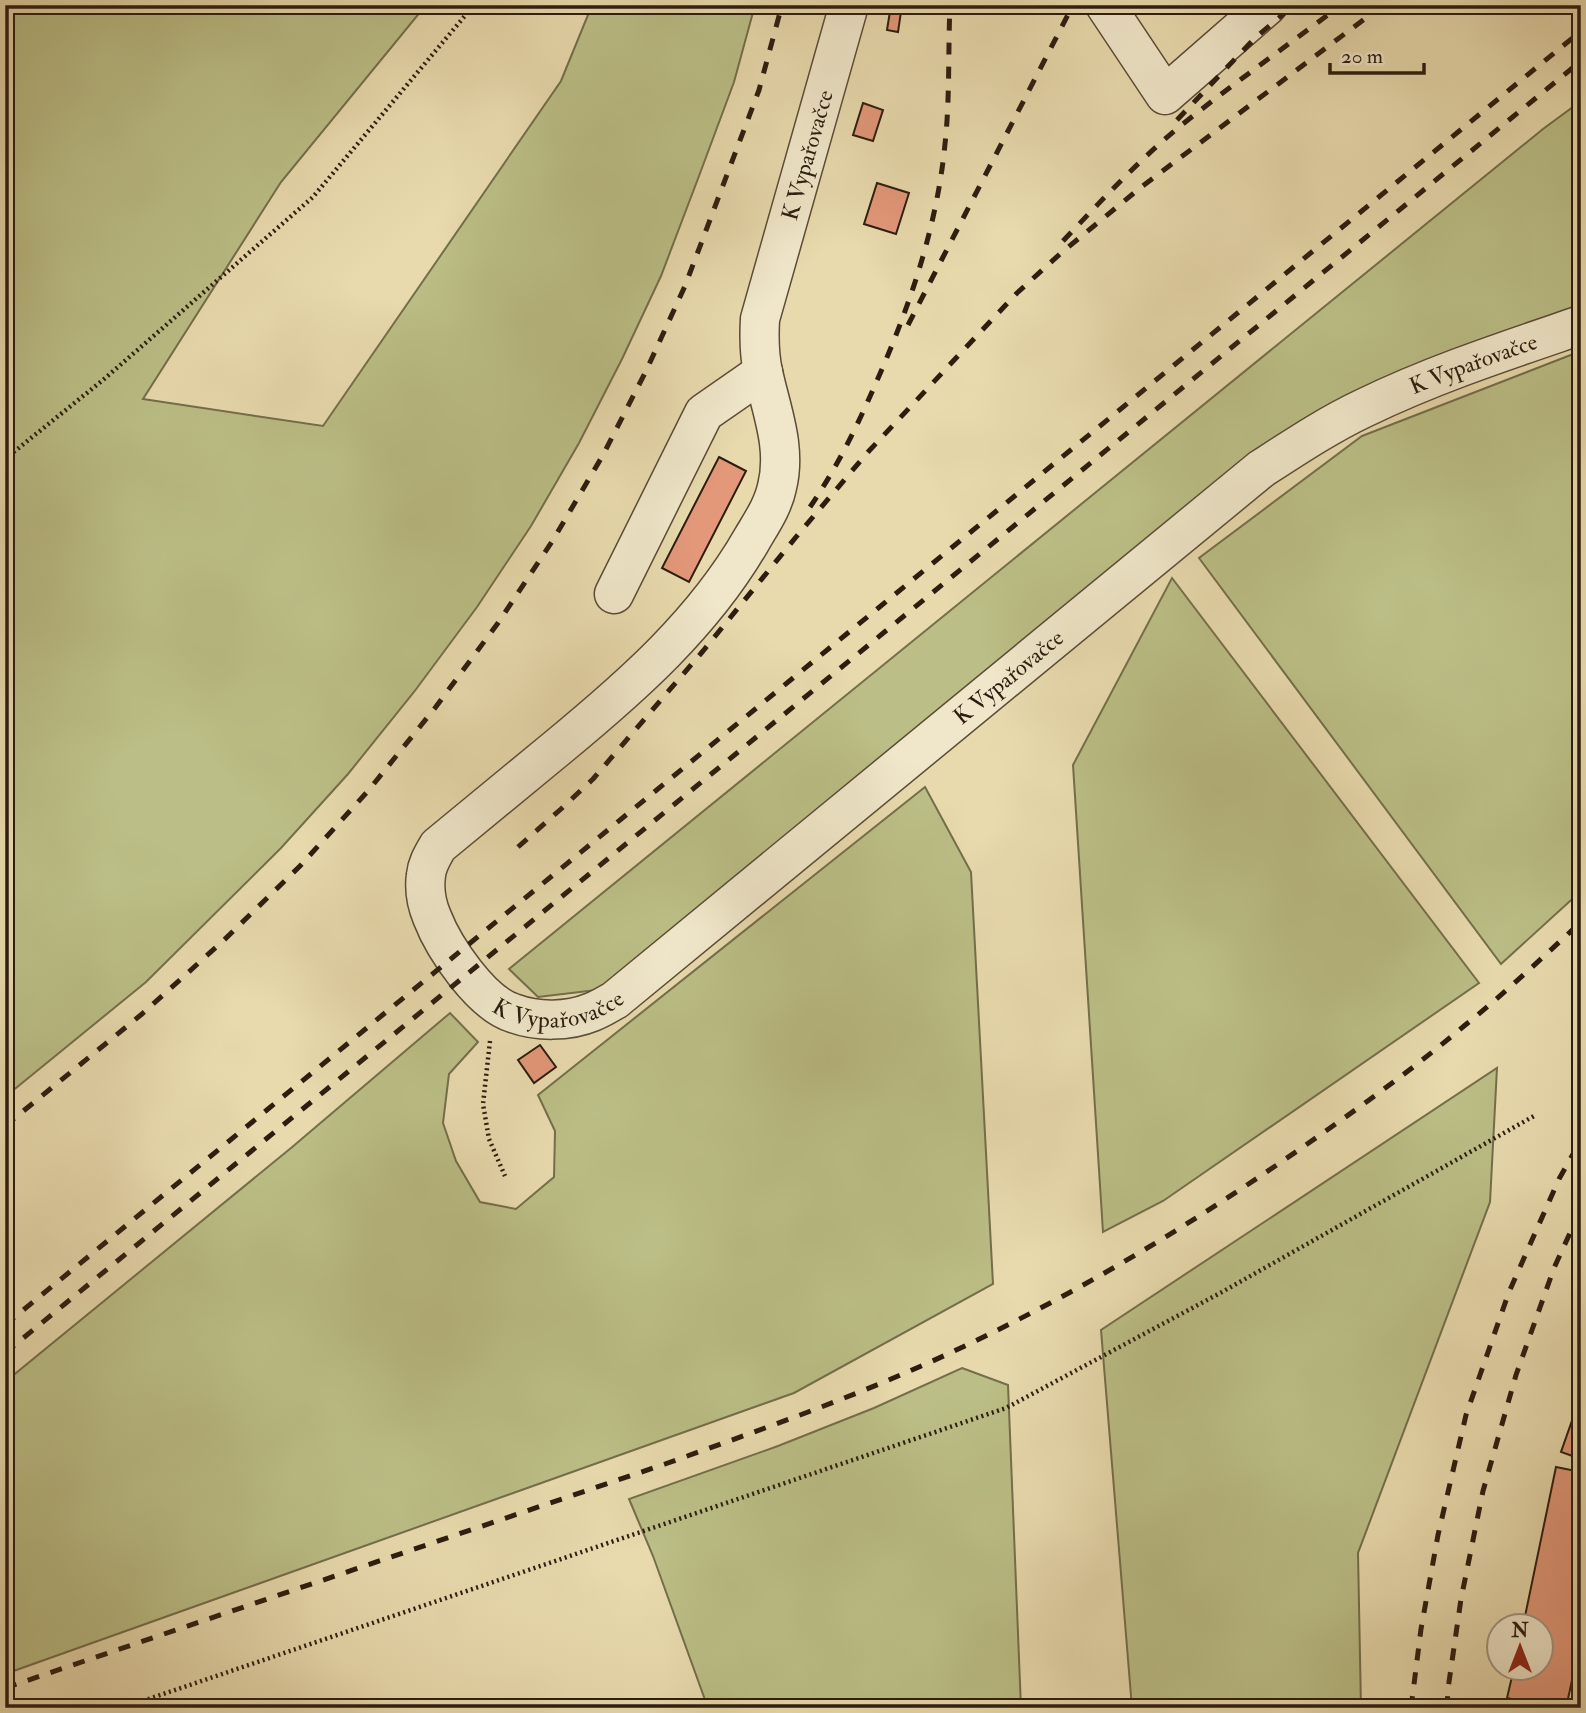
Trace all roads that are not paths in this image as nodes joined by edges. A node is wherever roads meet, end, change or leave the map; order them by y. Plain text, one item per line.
1 (849, 5) edge
2 (1105, 5) edge
3 (1268, 5) edge
4 (1581, 325) edge
5 (763, 372) junction
6 (614, 594) dead end

1 - 5 lane, K Vypařovačce
2 - 3 lane
4 - 5 lane, K Vypařovačce
5 - 6 lane

